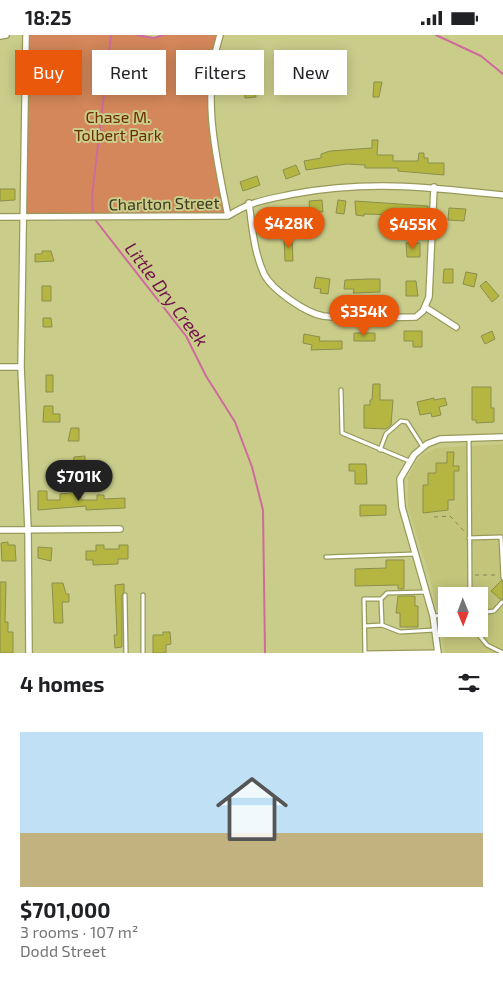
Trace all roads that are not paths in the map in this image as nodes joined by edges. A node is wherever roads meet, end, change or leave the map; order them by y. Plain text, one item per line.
1 (0, 35) edge
2 (6, 35) edge
3 (26, 35) edge
4 (220, 35) edge
5 (434, 187) junction
6 (503, 195) edge
7 (249, 203) junction
8 (228, 216) junction
9 (0, 217) edge
10 (25, 217) junction
11 (425, 307) junction
12 (456, 327) dead end
13 (0, 367) edge
14 (21, 367) junction
15 (341, 390) dead end
16 (469, 437) junction
17 (503, 437) edge
18 (423, 447) junction
19 (380, 450) junction
20 (409, 461) junction
21 (120, 529) dead end
22 (0, 530) edge
23 (28, 530) junction
24 (469, 537) junction
25 (502, 537) edge
26 (416, 554) junction
27 (326, 557) dead end
28 (502, 576) edge
29 (470, 587) edge
30 (427, 592) junction
31 (125, 595) dead end
32 (143, 595) dead end
33 (381, 599) junction
34 (502, 602) edge
35 (488, 612) edge
36 (438, 616) edge
37 (433, 617) junction
38 (382, 625) junction
39 (365, 626) junction
40 (435, 630) junction
41 (480, 637) edge
42 (438, 652) edge
43 (29, 653) edge
44 (126, 653) edge
45 (143, 653) edge
46 (365, 653) edge
47 (417, 653) edge
48 (503, 653) edge

1 - 2 street
3 - 10 street
4 - 8 street
5 - 6 street, Charlton Street
5 - 7 street, Charlton Street
5 - 11 street
7 - 8 street, Charlton Street
7 - 11 street
8 - 10 street, Charlton Street
9 - 10 street, Charlton Street
10 - 14 street
11 - 12 street
13 - 14 street
14 - 23 street
15 - 19 lane
16 - 17 street
16 - 18 street
16 - 24 lane
18 - 19 lane
18 - 20 street
19 - 20 lane
20 - 26 street
21 - 23 street
22 - 23 street
23 - 43 street
24 - 25 lane
24 - 29 lane
25 - 28 lane
26 - 27 lane
26 - 30 street
30 - 33 lane
30 - 37 street
31 - 44 lane
32 - 45 lane
33 - 38 lane
33 - 39 lane
34 - 35 lane
36 - 37 lane
37 - 40 street
38 - 39 lane
38 - 40 lane
39 - 46 lane
40 - 42 street
41 - 48 lane
42 - 47 lane
46 - 47 lane

